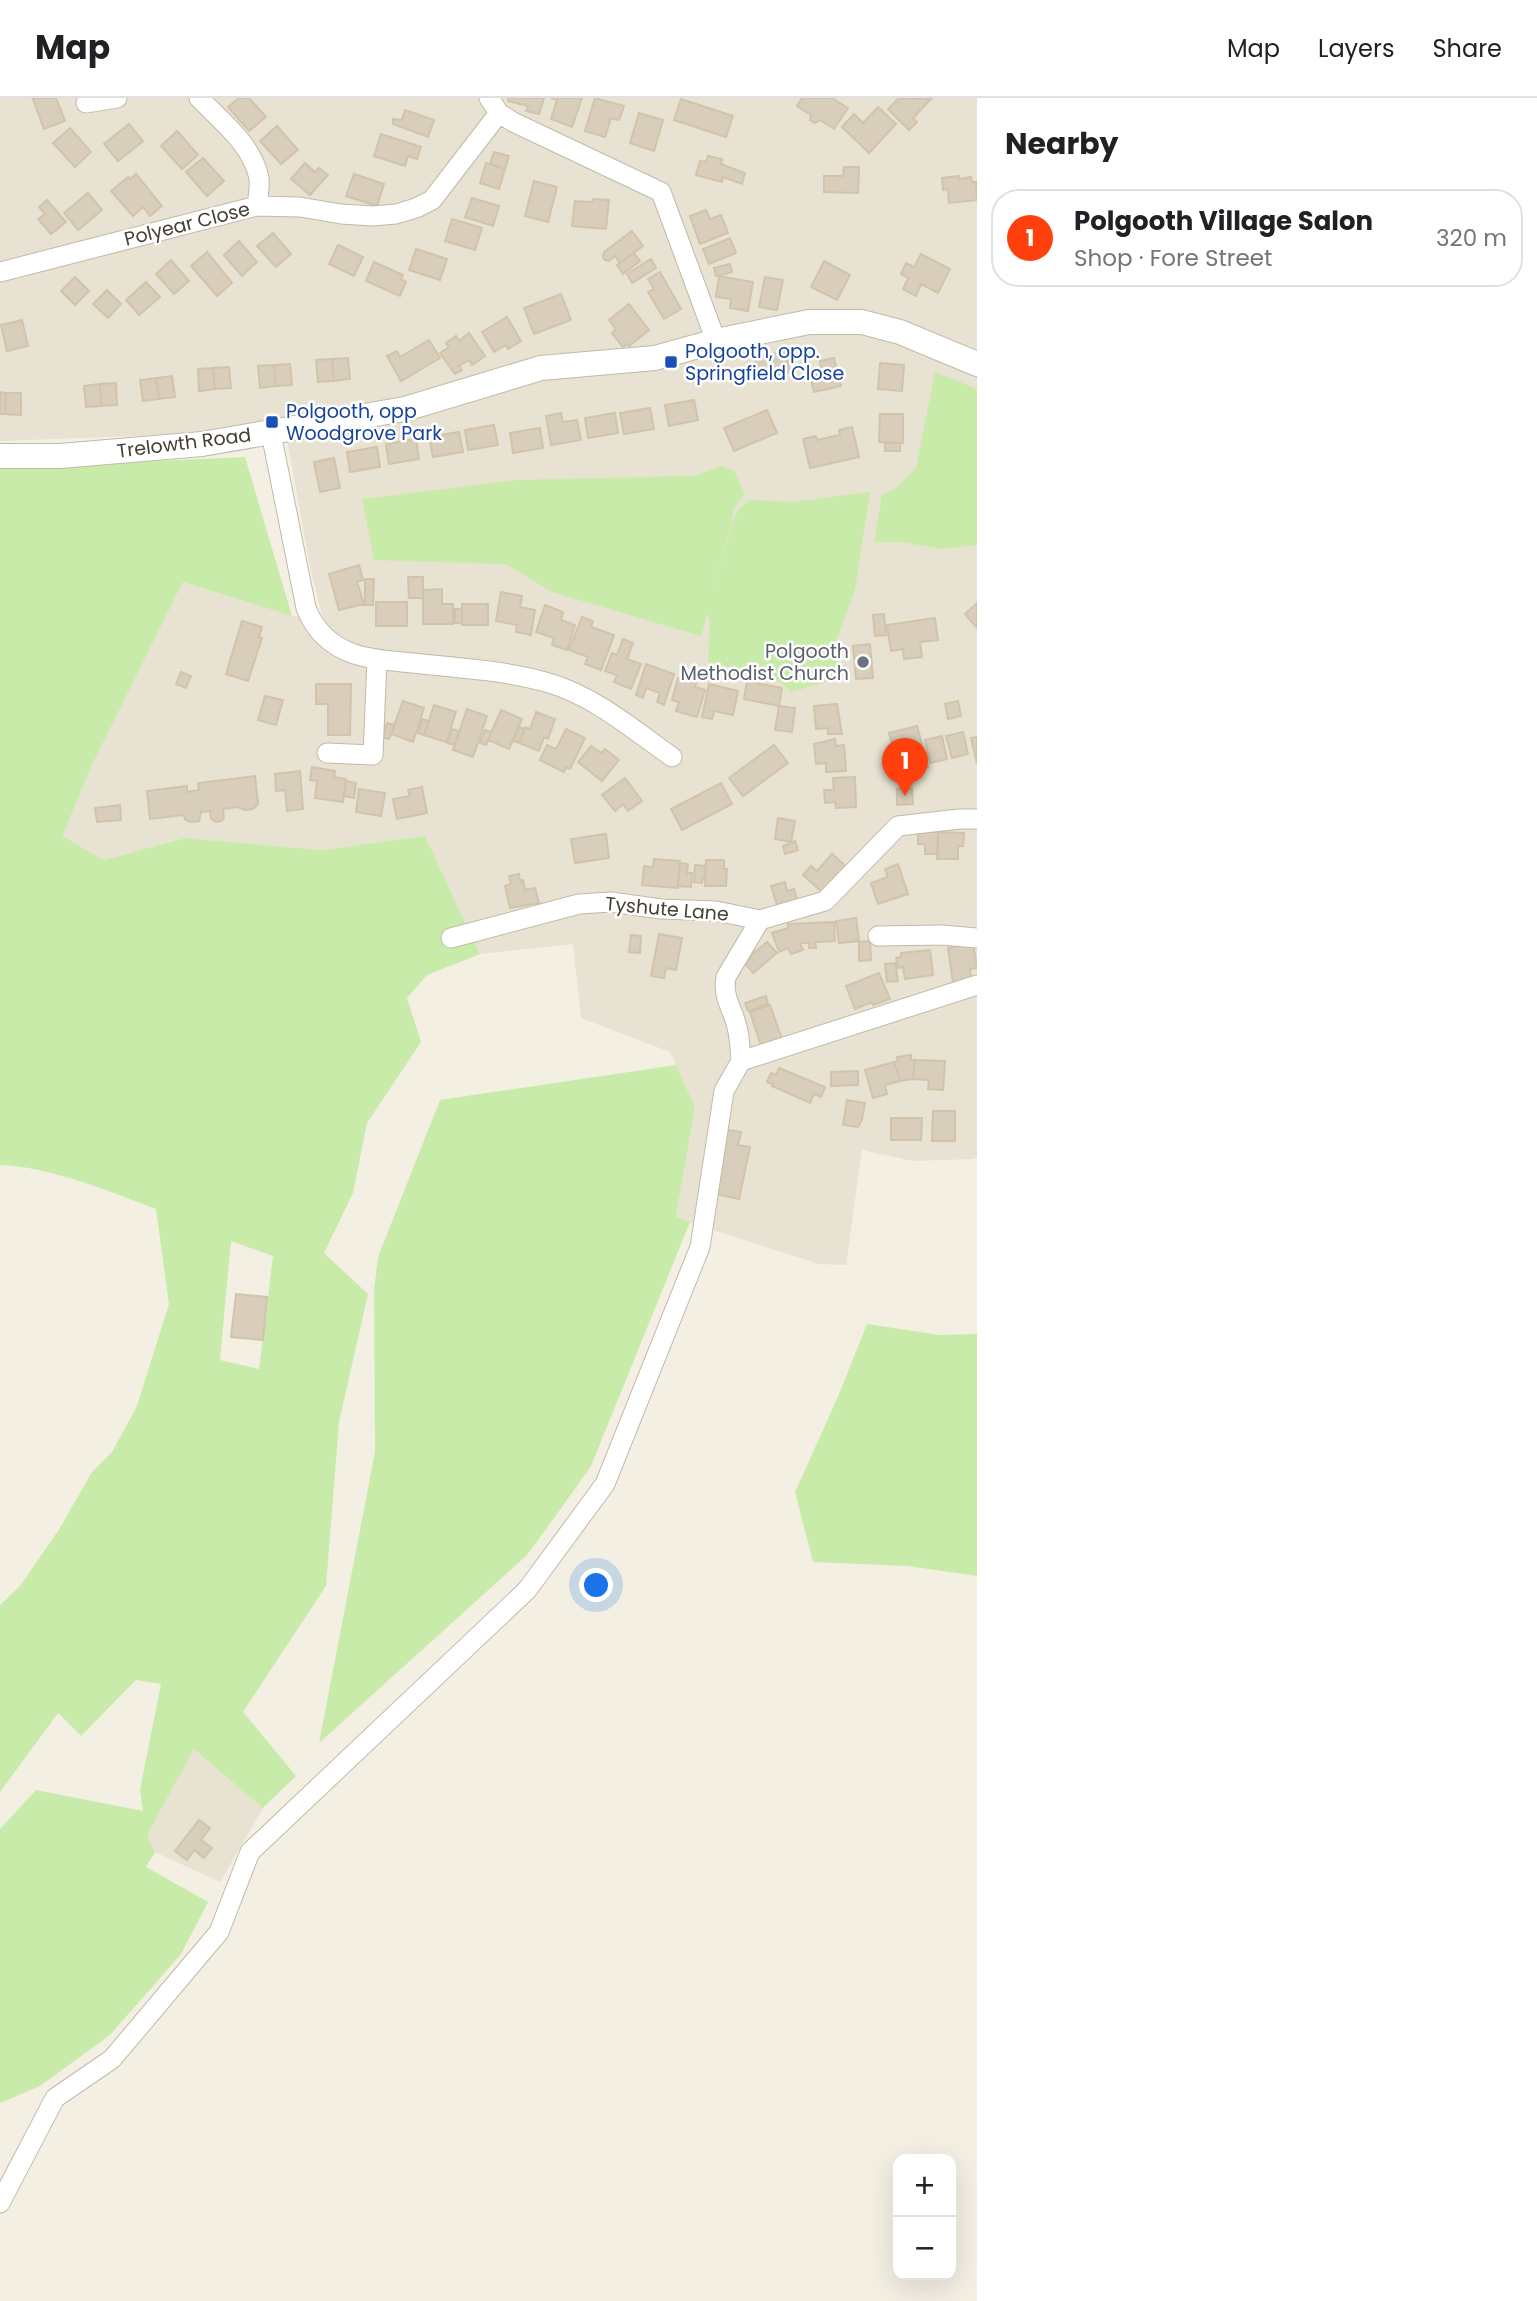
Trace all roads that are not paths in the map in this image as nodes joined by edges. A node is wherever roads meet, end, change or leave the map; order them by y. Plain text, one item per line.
1 (117, 98) edge
2 (199, 98) edge
3 (86, 103) dead end
4 (494, 105) edge
5 (257, 206) junction
6 (0, 272) edge
7 (716, 341) junction
8 (977, 364) edge
9 (271, 433) junction
10 (0, 456) edge
11 (377, 659) junction
12 (327, 753) dead end
13 (672, 757) dead end
14 (977, 819) edge
15 (760, 920) junction
16 (878, 936) dead end
17 (451, 938) dead end
18 (977, 938) edge
19 (977, 985) edge
20 (741, 1061) junction
21 (0, 2203) edge

1 - 3 street
2 - 5 street
4 - 5 street, Polyear Close
4 - 7 street
5 - 6 street, Polyear Close
7 - 8 street, Trelowth Road
7 - 9 street, Trelowth Road
9 - 10 street, Trelowth Road
9 - 11 street
11 - 12 street
11 - 13 street
14 - 15 street
15 - 17 street, Tyshute Lane
15 - 20 street
16 - 18 street
19 - 20 street
20 - 21 street

